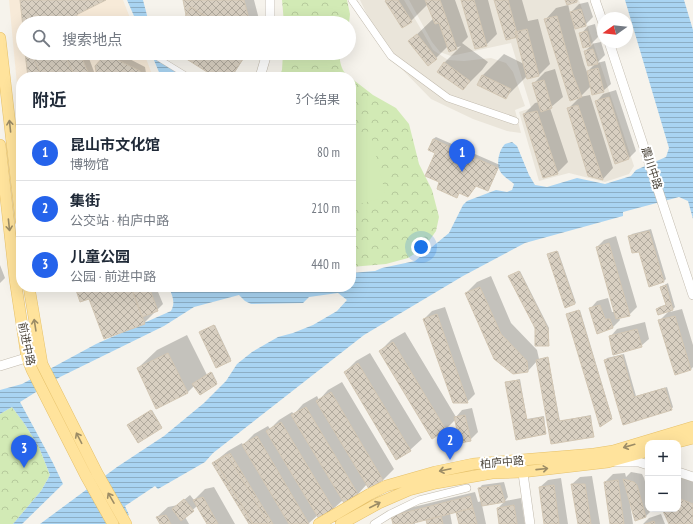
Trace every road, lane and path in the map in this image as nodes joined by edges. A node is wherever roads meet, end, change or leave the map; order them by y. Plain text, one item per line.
1 (270, 0) edge
2 (352, 0) edge
3 (595, 0) edge
4 (599, 12) edge
5 (270, 16) edge
6 (0, 38) edge
7 (611, 48) edge
8 (161, 60) edge
9 (265, 60) edge
10 (181, 72) edge
11 (261, 72) edge
12 (515, 120) dead end
13 (0, 145) edge
14 (16, 177) edge
15 (16, 286) edge
16 (17, 292) edge
17 (30, 292) edge
18 (693, 295) edge
19 (27, 358) junction
20 (40, 359) junction
21 (0, 366) edge
22 (50, 392) junction
23 (693, 426) edge
24 (693, 438) edge
25 (681, 441) edge
26 (645, 452) edge
27 (522, 460) junction
28 (608, 462) junction
29 (645, 464) edge
30 (522, 472) junction
31 (681, 473) edge
32 (91, 474) junction
33 (693, 477) edge
34 (467, 488) dead end
35 (125, 523) edge
36 (113, 524) edge
37 (319, 524) edge
38 (341, 524) edge
39 (374, 524) edge
40 (530, 524) edge

1 - 5 street
2 - 12 street
3 - 4 street
14 -> 6 main road
7 - 18 street, 震川中路
8 - 10 street
9 - 11 street
13 -> 15 main road, 前进中路
16 -> 19 main road, 前进中路
20 -> 17 main road, 前进中路
19 - 20 street
19 - 21 street
19 - 22 main road, 前进中路
20 - 22 main road, 前进中路
22 - 32 main road, 前进中路
23 -> 27 main road, 柏庐中路
24 - 25 main road
26 - 28 main road, 柏庐中路
27 - 30 street
27 -> 37 main road, 柏庐中路
28 - 29 street
30 -> 28 main road, 柏庐中路
38 -> 30 main road, 柏庐中路
30 - 40 street
31 - 33 street
35 -> 32 main road, 前进中路
32 - 36 main road, 前进中路
34 - 39 street

